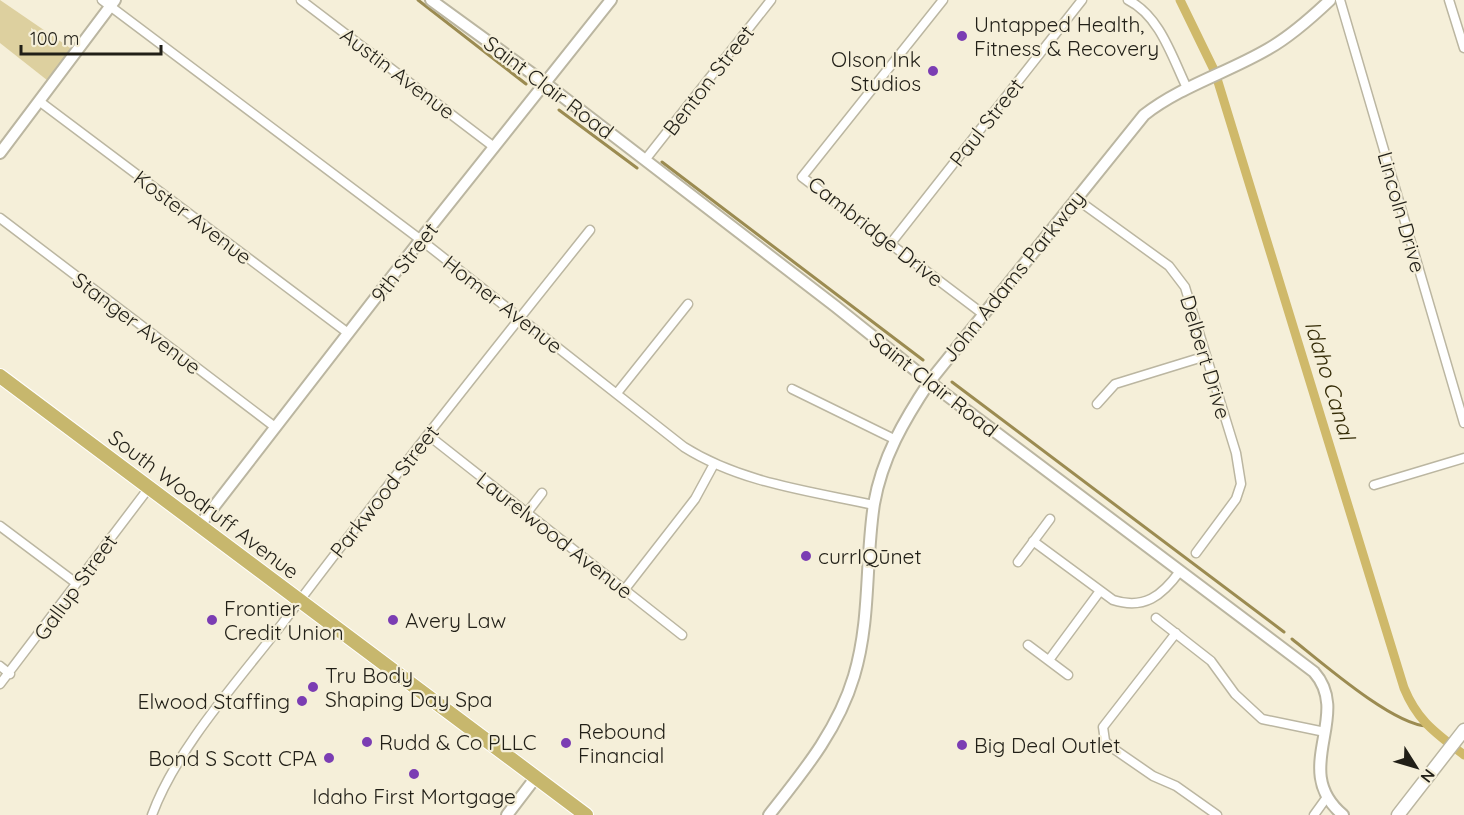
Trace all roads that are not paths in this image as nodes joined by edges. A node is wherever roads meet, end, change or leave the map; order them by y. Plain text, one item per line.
1 (302, 0) edge
2 (431, 0) edge
3 (611, 0) edge
4 (771, 0) edge
5 (942, 0) edge
6 (1082, 0) edge
7 (1128, 0) edge
8 (1330, 0) edge
9 (1340, 0) edge
10 (1449, 0) edge
11 (109, 2) edge
12 (1464, 48) edge
13 (545, 83) junction
14 (1187, 88) junction
15 (39, 101) junction
16 (494, 147) junction
17 (0, 153) edge
18 (645, 160) junction
19 (1075, 198) junction
20 (0, 218) edge
21 (590, 230) dead end
22 (421, 240) junction
23 (891, 243) junction
24 (688, 304) dead end
25 (982, 314) junction
26 (520, 317) junction
27 (348, 333) junction
28 (1206, 356) junction
29 (0, 376) edge
30 (930, 381) junction
31 (792, 389) dead end
32 (617, 393) junction
33 (1097, 404) dead end
34 (1464, 423) edge
35 (275, 427) junction
36 (428, 435) junction
37 (894, 439) junction
38 (1464, 458) edge
39 (714, 464) junction
40 (1374, 485) dead end
41 (148, 489) junction
42 (542, 493) dead end
43 (874, 505) junction
44 (526, 514) junction
45 (1050, 519) dead end
46 (0, 526) edge
47 (199, 526) junction
48 (1034, 541) junction
49 (1196, 553) dead end
50 (1018, 562) dead end
51 (1180, 571) junction
52 (76, 584) junction
53 (626, 589) junction
54 (1101, 591) junction
55 (298, 602) junction
56 (1156, 618) dead end
57 (1176, 633) junction
58 (682, 635) dead end
59 (1028, 645) dead end
60 (1049, 660) junction
61 (0, 666) edge
62 (10, 674) junction
63 (1068, 675) dead end
64 (0, 684) edge
65 (1324, 732) junction
66 (1462, 733) edge
67 (536, 777) junction
68 (1327, 797) junction
69 (152, 815) edge
70 (507, 815) edge
71 (586, 815) edge
72 (770, 815) edge
73 (1217, 815) edge
74 (1314, 815) edge
75 (1342, 815) edge
76 (1398, 815) edge

1 - 16 street, Austin Avenue
2 - 13 street, Saint Clair Road
3 - 13 street, 9th Street
4 - 18 street, Benton Street
5 - 23 street, Cambridge Drive
6 - 23 street, Paul Street
7 - 14 street
8 - 14 street, John Adams Parkway
9 - 34 street, Lincoln Drive
10 - 12 street
11 - 15 street
11 - 22 street, Homer Avenue
13 - 16 street, 9th Street
13 - 18 street, Saint Clair Road
14 - 19 street, John Adams Parkway
15 - 17 street
15 - 27 street, Koster Avenue
16 - 22 street, 9th Street
18 - 30 street, Saint Clair Road
19 - 25 street, John Adams Parkway
19 - 28 street, Delbert Drive
20 - 35 street, Stanger Avenue
21 - 26 street, Parkwood Street
22 - 26 street, Homer Avenue
22 - 27 street, 9th Street
23 - 25 street, Cambridge Drive
24 - 32 street
25 - 30 street, John Adams Parkway
26 - 32 street, Homer Avenue
26 - 36 street, Parkwood Street
27 - 35 street, 9th Street
28 - 33 street
28 - 49 street, Delbert Drive
29 - 41 main road, South Woodruff Avenue
30 - 37 street, John Adams Parkway
30 - 51 street, Saint Clair Road
31 - 37 street
32 - 39 street, Homer Avenue
35 - 47 street, 9th Street
36 - 44 street, Laurelwood Avenue
36 - 55 street, Parkwood Street
37 - 43 street, John Adams Parkway
38 - 40 street
39 - 43 street, Homer Avenue
39 - 53 street
41 - 47 main road, South Woodruff Avenue
41 - 52 street, Gallup Street
42 - 44 street
43 - 72 street, John Adams Parkway
44 - 53 street, Laurelwood Avenue
45 - 48 street
46 - 52 street
47 - 55 main road, South Woodruff Avenue
48 - 50 street
48 - 54 street
51 - 54 street
51 - 65 street, Saint Clair Road
52 - 62 street, Gallup Street
53 - 58 street, Laurelwood Avenue
54 - 60 street
55 - 67 main road, South Woodruff Avenue
55 - 69 street, Parkwood Street
56 - 57 street
57 - 65 street
57 - 73 street
59 - 60 street
60 - 63 street
61 - 62 street
62 - 64 street, Gallup Street
65 - 68 street, Saint Clair Road
66 - 76 main road
67 - 70 street
67 - 71 main road, South Woodruff Avenue
68 - 74 street
68 - 75 street, Saint Clair Road

